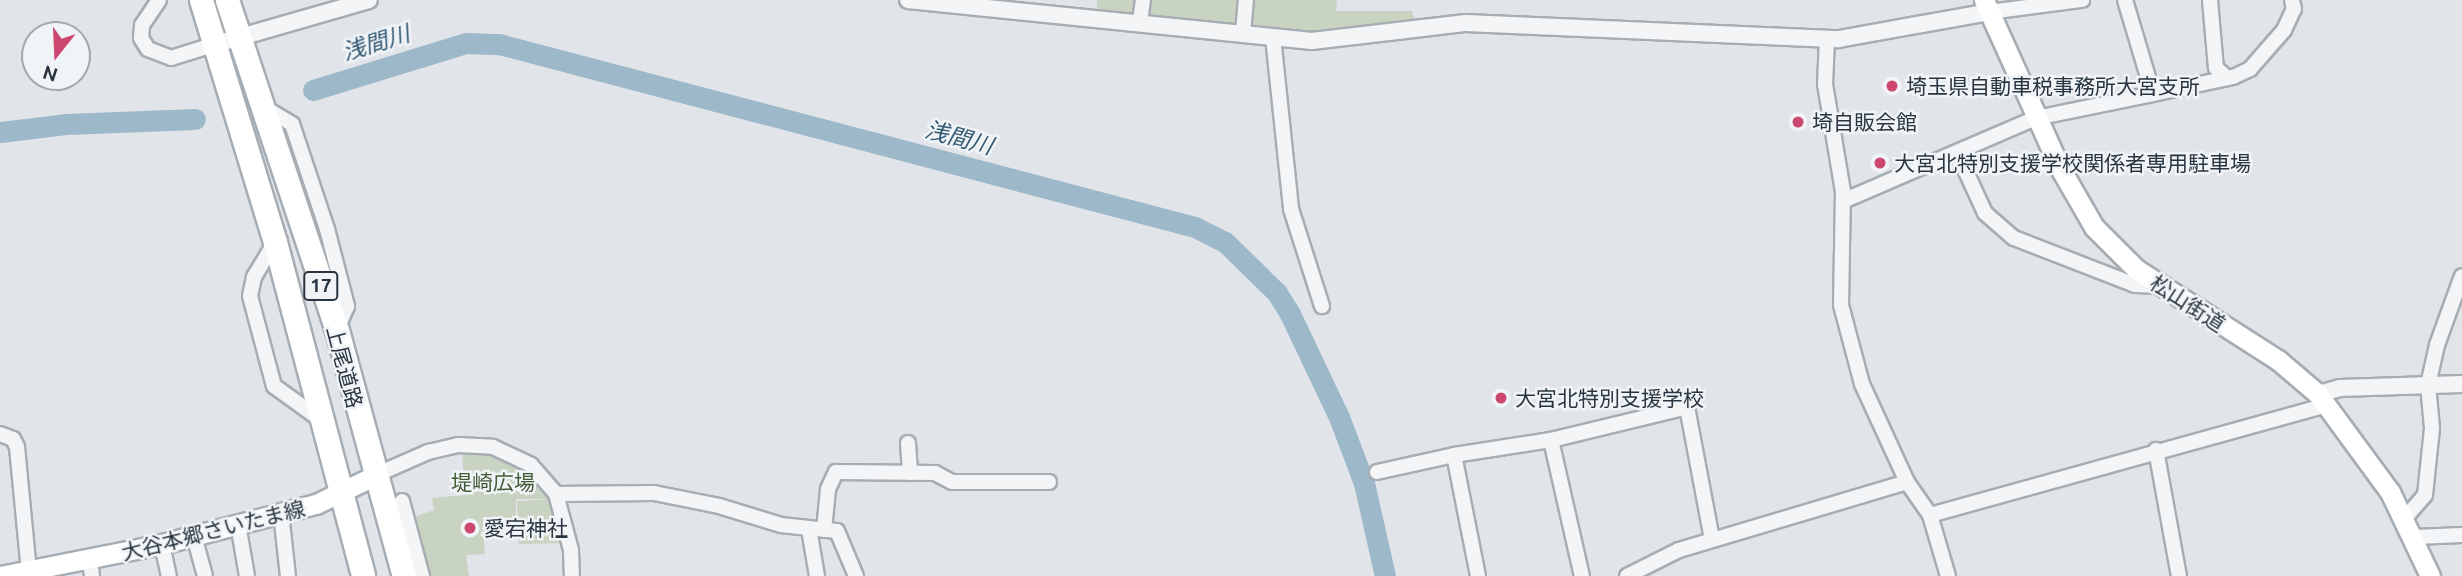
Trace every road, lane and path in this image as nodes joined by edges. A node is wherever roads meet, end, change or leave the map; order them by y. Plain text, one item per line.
1 (159, 0) edge
2 (201, 0) edge
3 (227, 0) edge
4 (369, 0) edge
5 (1143, 0) edge
6 (1247, 0) edge
7 (2082, 0) edge
8 (2125, 0) edge
9 (2210, 0) edge
10 (2292, 0) edge
11 (918, 1) edge
12 (1986, 6) edge
13 (1140, 21) junction
14 (1243, 33) junction
15 (239, 37) junction
16 (1273, 37) junction
17 (1826, 39) junction
18 (216, 44) junction
19 (2227, 78) junction
20 (2153, 94) junction
21 (2036, 118) junction
22 (1957, 152) junction
23 (1843, 201) junction
24 (275, 242) junction
25 (2462, 276) edge
26 (2159, 286) junction
27 (1322, 306) dead end
28 (2462, 384) edge
29 (2428, 385) junction
30 (2322, 399) junction
31 (321, 420) junction
32 (0, 434) edge
33 (1551, 440) junction
34 (908, 443) dead end
35 (2156, 450) junction
36 (1454, 455) junction
37 (1377, 472) dead end
38 (910, 473) junction
39 (379, 474) junction
40 (1049, 482) dead end
41 (1907, 482) junction
42 (342, 491) junction
43 (556, 494) junction
44 (402, 501) dead end
45 (281, 513) junction
46 (1930, 514) junction
47 (2405, 518) junction
48 (239, 524) junction
49 (816, 529) junction
50 (2462, 535) edge
51 (194, 536) junction
52 (2415, 537) junction
53 (1712, 539) junction
54 (162, 544) junction
55 (407, 563) edge
56 (91, 568) edge
57 (67, 570) edge
58 (29, 571) junction
59 (0, 576) edge
60 (169, 576) edge
61 (205, 576) edge
62 (247, 576) edge
63 (288, 576) edge
64 (363, 576) edge
65 (422, 576) edge
66 (572, 576) edge
67 (817, 576) edge
68 (856, 576) edge
69 (1478, 576) edge
70 (1581, 576) edge
71 (1627, 576) edge
72 (1948, 576) edge
73 (2179, 576) edge
74 (2430, 576) edge

1 - 18 street
2 - 18 highway, 上尾道路 / 17
3 - 15 highway, 上尾道路 / 17
4 - 15 street
5 - 13 street
6 - 14 street
7 - 12 street
8 - 20 street
9 - 19 street
10 - 19 street
11 - 13 street
12 - 17 street
12 - 21 main road, 松山街道
13 - 14 street
14 - 16 street
15 - 18 street
15 - 39 highway, 上尾道路 / 17
16 - 17 street
16 - 27 street
17 - 23 street
18 - 24 highway, 上尾道路 / 17
19 - 20 street
20 - 21 street
21 - 22 street
21 - 26 main road, 松山街道
22 - 23 street
22 - 26 street
23 - 41 street
24 - 31 highway, 上尾道路 / 17
24 - 31 street
25 - 29 street
26 - 30 main road, 松山街道
28 - 29 street
29 - 30 street
29 - 47 street
30 - 35 street
30 - 47 main road, 松山街道
31 - 42 highway, 上尾道路 / 17
32 - 58 street
33 - 36 street
33 - 53 street
33 - 70 street
34 - 38 street
35 - 46 street
35 - 73 street
36 - 37 street
36 - 69 street
38 - 40 street
38 - 49 street
39 - 42 main road, 大谷本郷さいたま線
39 - 43 street
39 - 55 highway, 上尾道路 / 17
41 - 46 street
41 - 53 street
42 - 45 main road, 大谷本郷さいたま線
42 - 64 highway, 上尾道路 / 17
43 - 49 street
43 - 66 street
44 - 55 street
45 - 48 main road, 大谷本郷さいたま線
45 - 63 street
46 - 72 street
47 - 52 main road, 松山街道
48 - 51 main road, 大谷本郷さいたま線
48 - 62 street
49 - 67 street
49 - 68 street
50 - 52 street
51 - 54 main road, 大谷本郷さいたま線
51 - 61 street
52 - 74 main road, 松山街道
53 - 71 street
54 - 56 main road, 大谷本郷さいたま線
54 - 60 street
55 - 65 street
56 - 57 main road, 大谷本郷さいたま線
57 - 58 main road, 大谷本郷さいたま線
58 - 59 main road, 大谷本郷さいたま線

